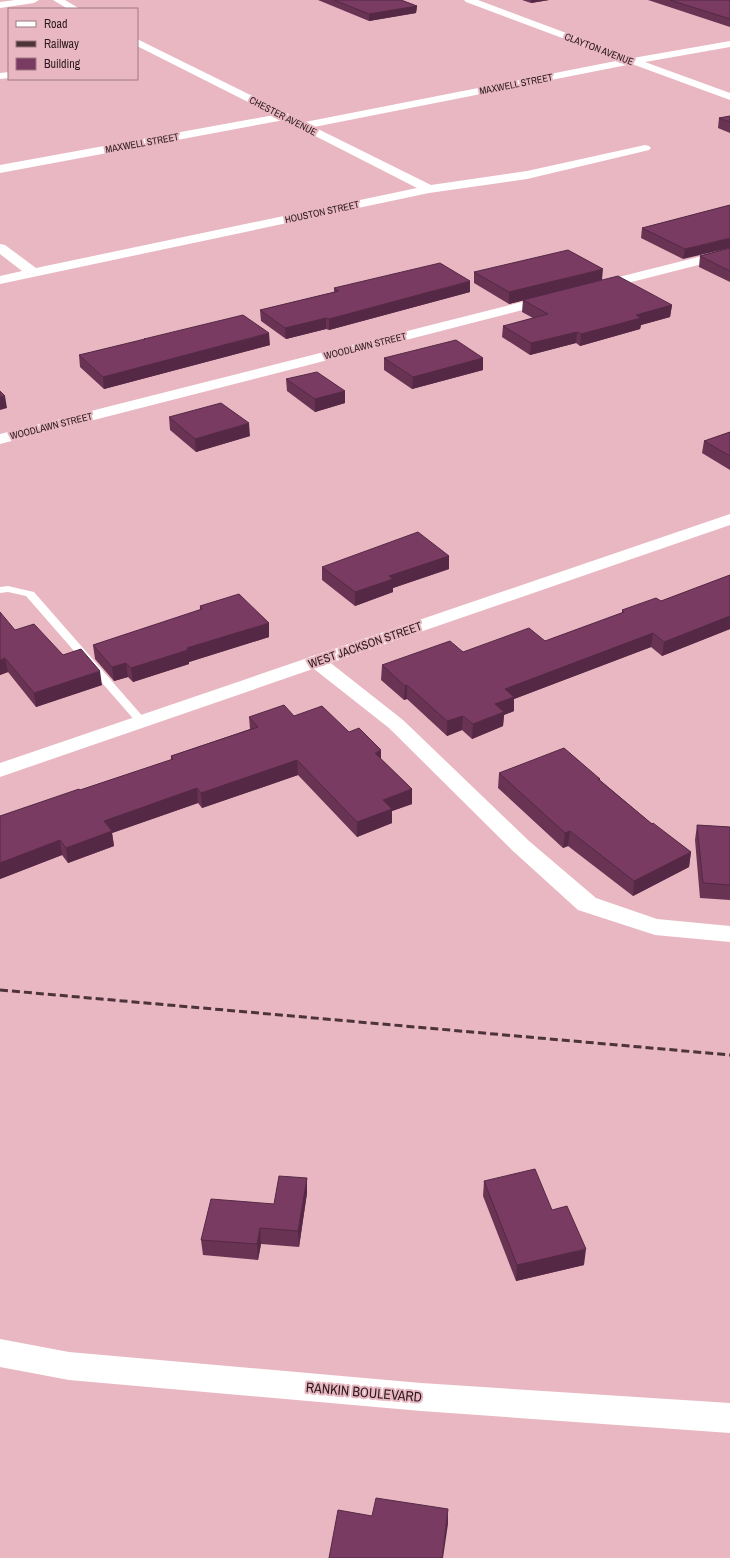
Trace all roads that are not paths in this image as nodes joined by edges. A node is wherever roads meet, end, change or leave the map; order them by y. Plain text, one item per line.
1 (34, 0) edge
2 (58, 0) edge
3 (469, 0) edge
4 (0, 5) edge
5 (73, 8) edge
6 (138, 42) edge
7 (730, 44) edge
8 (155, 51) junction
9 (138, 54) edge
10 (631, 61) junction
11 (730, 97) edge
12 (284, 117) junction
13 (302, 126) junction
14 (645, 148) dead end
15 (0, 169) edge
16 (429, 189) junction
17 (0, 248) edge
18 (730, 253) edge
19 (33, 273) junction
20 (0, 280) edge
21 (584, 290) edge
22 (569, 294) edge
23 (0, 439) edge
24 (730, 519) edge
25 (0, 590) edge
26 (316, 661) junction
27 (141, 721) junction
28 (0, 770) edge
29 (730, 934) edge
30 (0, 1353) edge
31 (730, 1418) edge

1 - 4 street
2 - 5 street
3 - 10 street, CLAYTON AVENUE
6 - 8 street, CHESTER AVENUE
7 - 10 street, MAXWELL STREET
8 - 9 street
8 - 12 street, CHESTER AVENUE
10 - 11 street, CLAYTON AVENUE
10 - 13 street, MAXWELL STREET
12 - 13 street, CHESTER AVENUE
12 - 15 street, MAXWELL STREET
13 - 16 street, CHESTER AVENUE
14 - 16 street, HOUSTON STREET
16 - 19 street, HOUSTON STREET
17 - 19 street
18 - 21 street
19 - 20 street, HOUSTON STREET
22 - 23 street, WOODLAWN STREET
24 - 26 street, WEST JACKSON STREET
25 - 27 lane
26 - 27 street, WEST JACKSON STREET
26 - 29 street
27 - 28 street, WEST JACKSON STREET
30 - 31 street, RANKIN BOULEVARD

